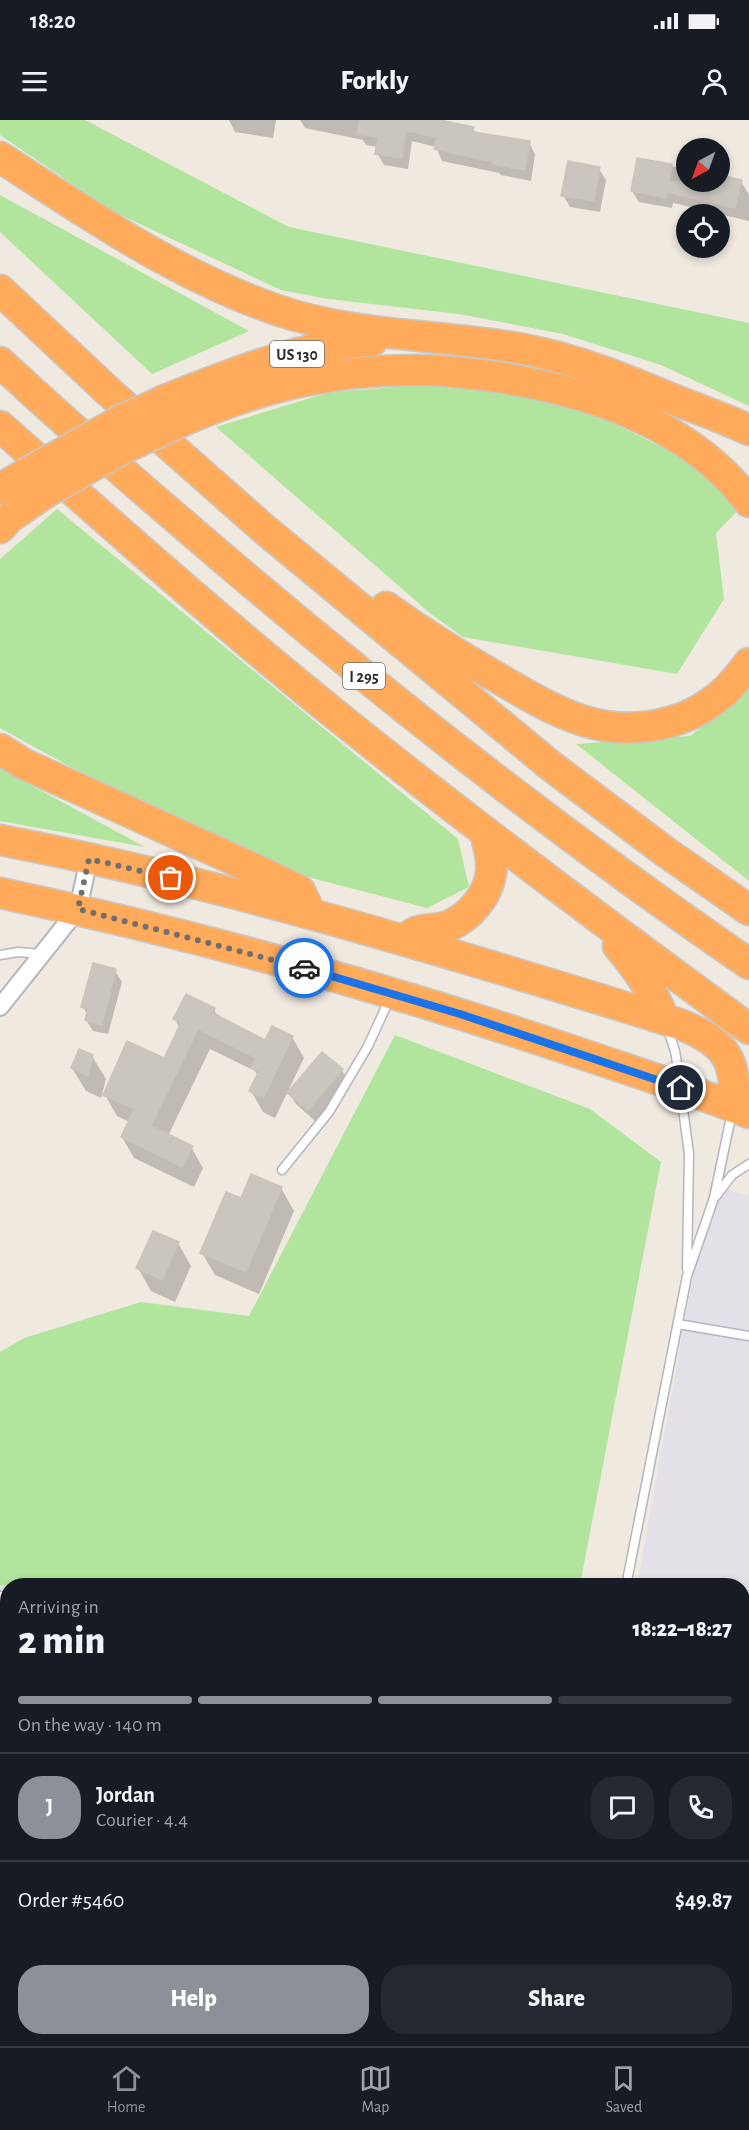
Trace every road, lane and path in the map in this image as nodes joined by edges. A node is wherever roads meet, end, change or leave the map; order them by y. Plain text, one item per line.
1 (0, 156) edge
2 (0, 290) edge
3 (435, 338) junction
4 (0, 362) edge
5 (676, 400) junction
6 (0, 426) edge
7 (749, 430) edge
8 (749, 446) edge
9 (23, 485) edge
10 (749, 502) edge
11 (3, 524) edge
12 (264, 529) junction
13 (749, 663) edge
14 (0, 749) edge
15 (485, 832) junction
16 (0, 840) edge
17 (89, 859) junction
18 (0, 893) edge
19 (579, 903) junction
20 (78, 909) junction
21 (749, 910) edge
22 (311, 914) junction
23 (404, 940) junction
24 (41, 954) junction
25 (0, 955) edge
26 (749, 964) edge
27 (392, 992) junction
28 (0, 1007) edge
29 (664, 1019) junction
30 (749, 1029) edge
31 (681, 1088) junction
32 (741, 1110) edge
33 (749, 1164) edge
34 (282, 1170) dead end
35 (714, 1198) junction
36 (687, 1276) junction
37 (678, 1323) junction
38 (749, 1336) edge
39 (628, 1578) edge

1 - 3 highway
2 - 12 highway, I 295
3 - 5 highway, US 130
3 - 9 highway, US 130, bridge
4 - 26 highway, I 295
5 - 7 highway
5 - 8 highway, US 130
6 - 15 highway
9 - 10 highway, bridge
9 - 11 highway
12 - 13 highway
12 - 21 highway, I 295
14 - 22 highway
15 - 19 highway
15 - 23 highway
16 - 17 highway
17 - 20 street
17 - 22 highway
18 - 20 highway
19 - 29 highway
19 - 30 highway
20 - 24 street
20 - 27 highway
22 - 23 highway
23 - 29 highway
24 - 25 lane
24 - 28 street
27 - 31 highway
27 - 34 lane
29 - 31 lane
29 - 32 highway
31 - 32 highway
31 - 36 lane
32 - 35 lane
33 - 35 lane
35 - 36 lane
36 - 37 lane
37 - 38 lane
37 - 39 lane

